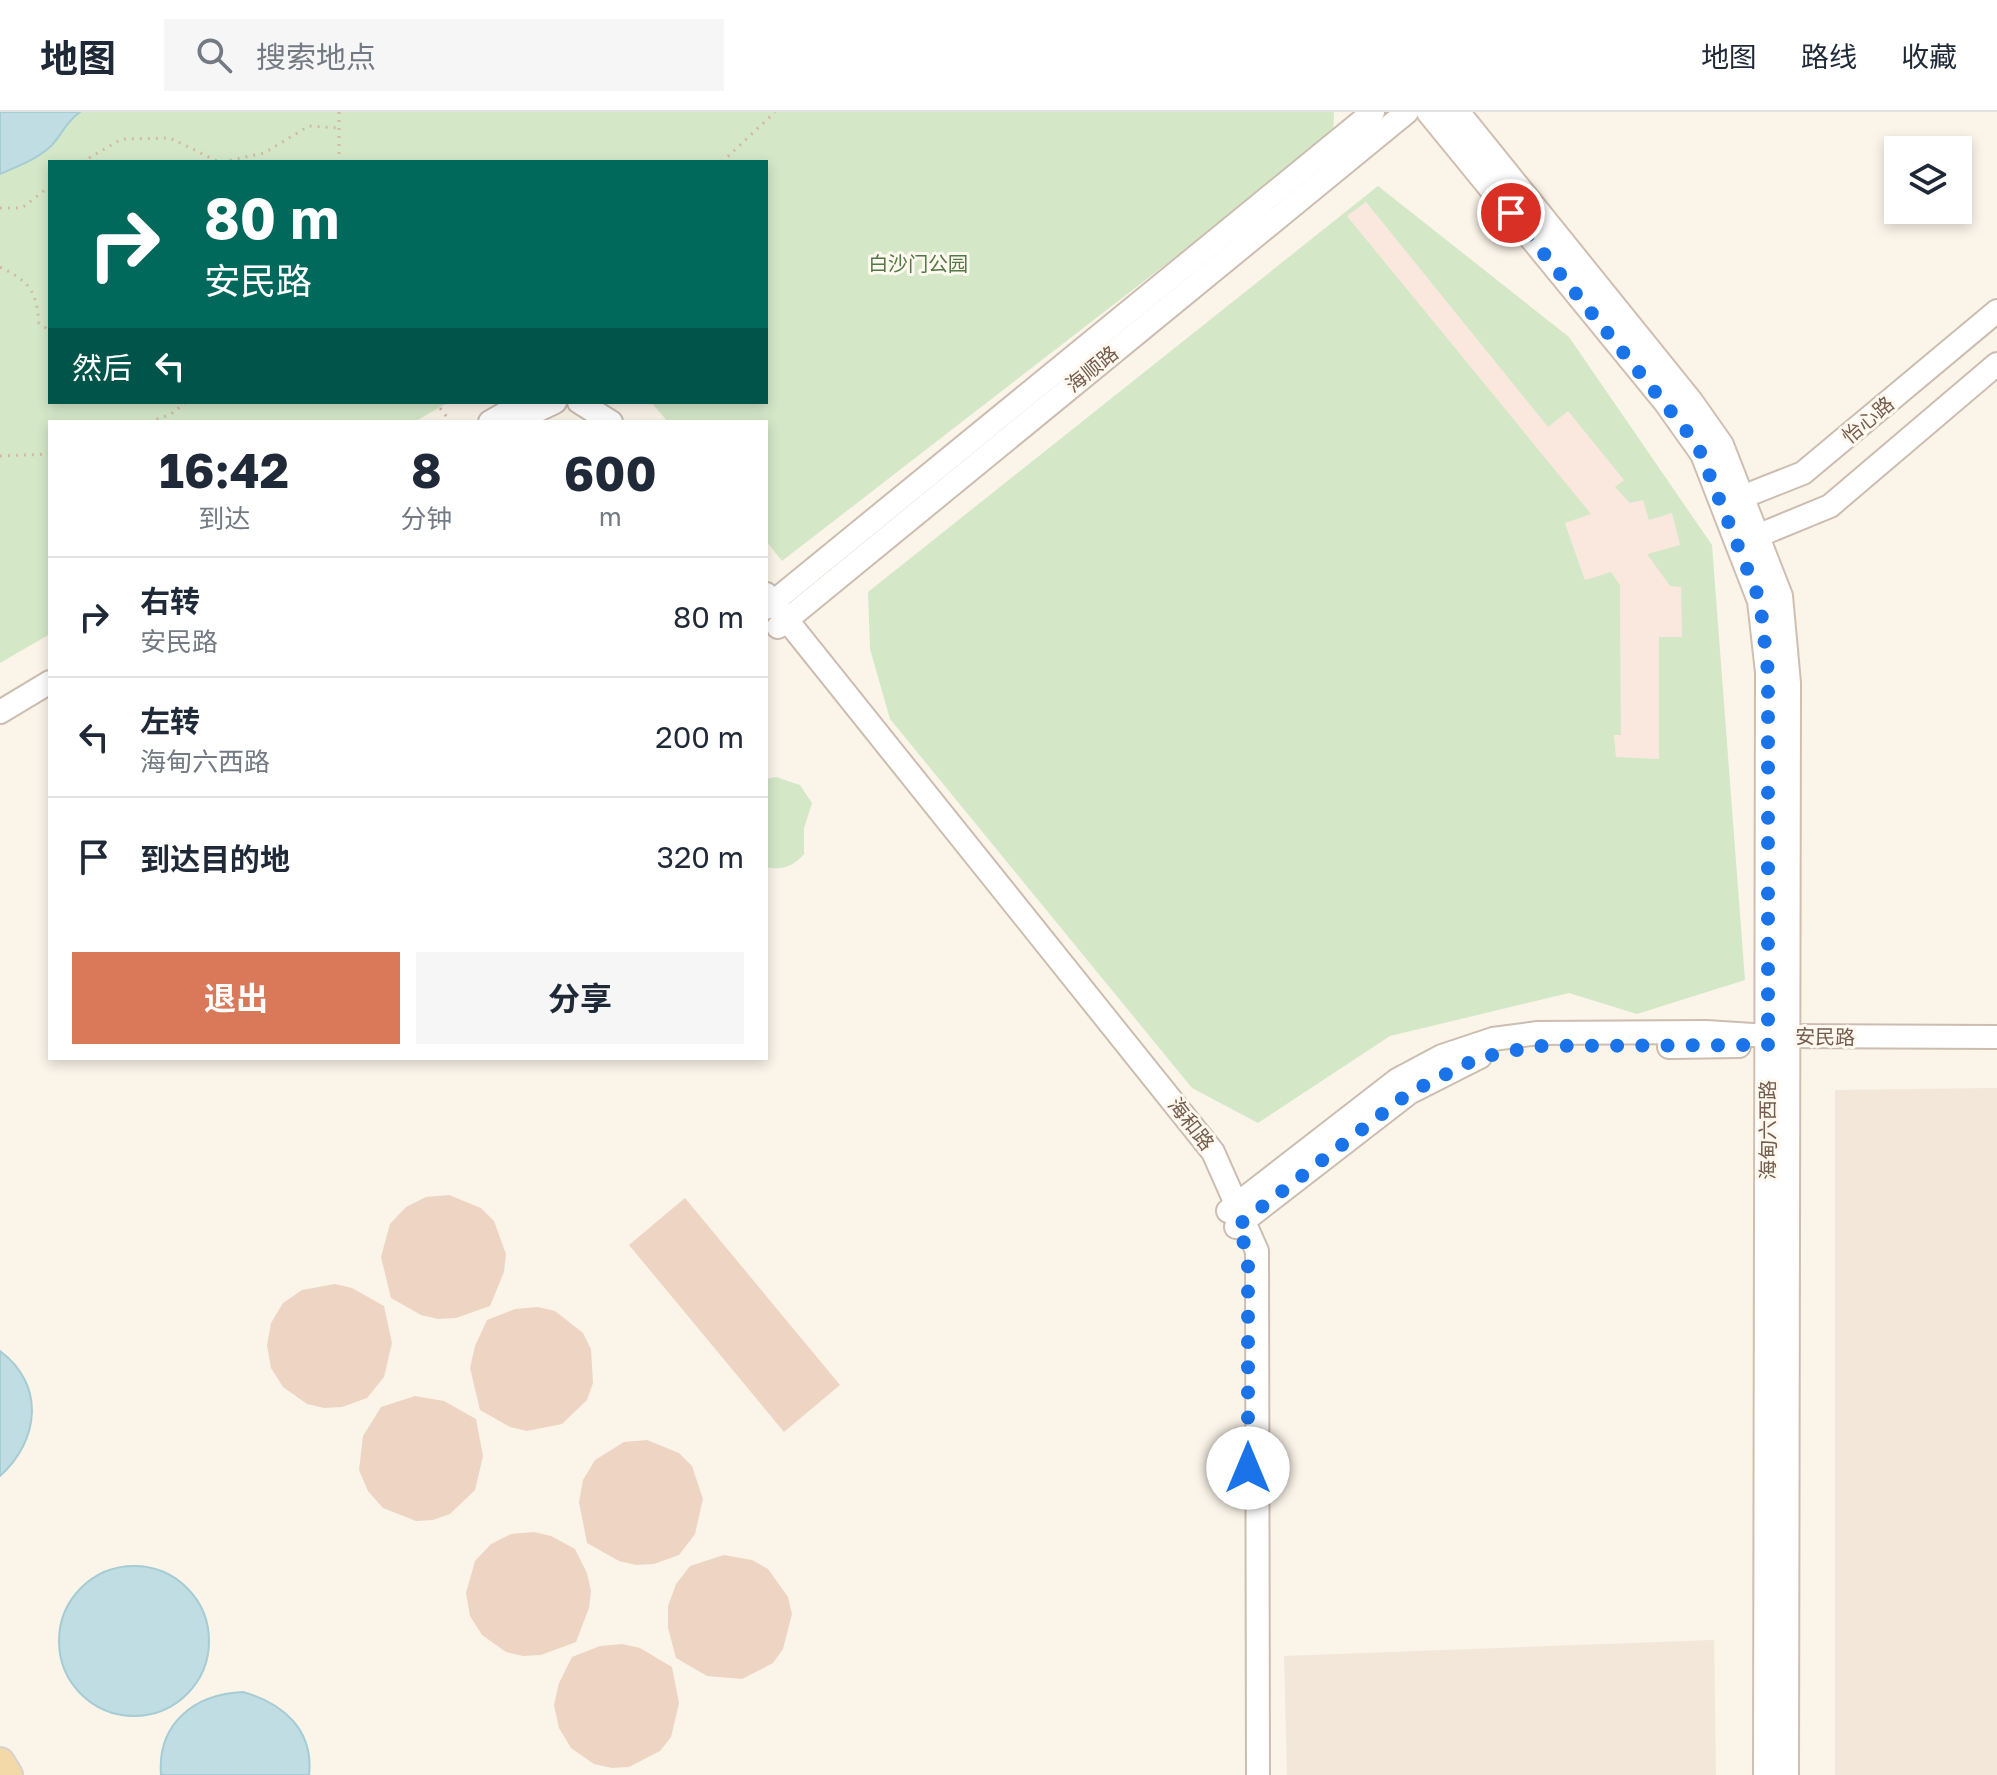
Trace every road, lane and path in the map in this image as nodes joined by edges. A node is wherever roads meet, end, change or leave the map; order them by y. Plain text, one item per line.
1 (339, 112) edge
2 (775, 112) edge
3 (1373, 112) edge
4 (1407, 112) edge
5 (1429, 112) edge
6 (1457, 112) edge
7 (341, 128) junction
8 (85, 160) edge
9 (217, 160) edge
10 (231, 160) edge
11 (339, 160) edge
12 (724, 160) edge
13 (48, 188) edge
14 (0, 208) edge
15 (0, 267) edge
16 (1997, 311) edge
17 (48, 330) edge
18 (1997, 364) edge
19 (184, 404) edge
20 (437, 404) edge
21 (521, 404) edge
22 (551, 404) edge
23 (582, 404) edge
24 (604, 404) edge
25 (154, 420) edge
26 (449, 420) edge
27 (493, 420) edge
28 (517, 420) edge
29 (608, 420) edge
30 (619, 420) edge
31 (48, 454) edge
32 (0, 456) edge
33 (1732, 500) junction
34 (1748, 540) junction
35 (773, 611) edge
36 (48, 683) edge
37 (48, 695) edge
38 (0, 712) edge
39 (0, 723) edge
40 (1997, 1037) edge
41 (1778, 1041) junction
42 (1997, 1044) edge
43 (1236, 1216) junction
44 (0, 1762) edge
45 (8, 1775) edge
46 (1248, 1775) edge
47 (1258, 1775) edge
48 (1766, 1775) edge
49 (1786, 1775) edge

1 - 7 path
2 - 12 path
3 - 35 street, 海顺路
4 - 35 street, 海顺路
5 - 33 main road, 海甸六西路
6 - 33 main road, 海甸六西路
7 - 10 path
7 - 11 path
8 - 9 path
13 - 14 path
15 - 17 path
16 - 33 street, 怡心路
18 - 34 street, 怡心路
19 - 25 path
20 - 26 path
21 - 27 street
22 - 28 street
23 - 29 street
24 - 30 street
31 - 32 path
33 - 34 main road, 海甸六西路
34 - 41 main road, 海甸六西路
35 - 43 street, 海和路
36 - 38 street
37 - 39 street
40 - 41 street, 安民路
41 - 42 street, 安民路
41 - 43 street, 安民路
41 - 48 main road, 海甸六西路
41 - 49 main road, 海甸六西路
43 - 46 street, 海和路
43 - 47 street, 海和路
44 - 45 main road

